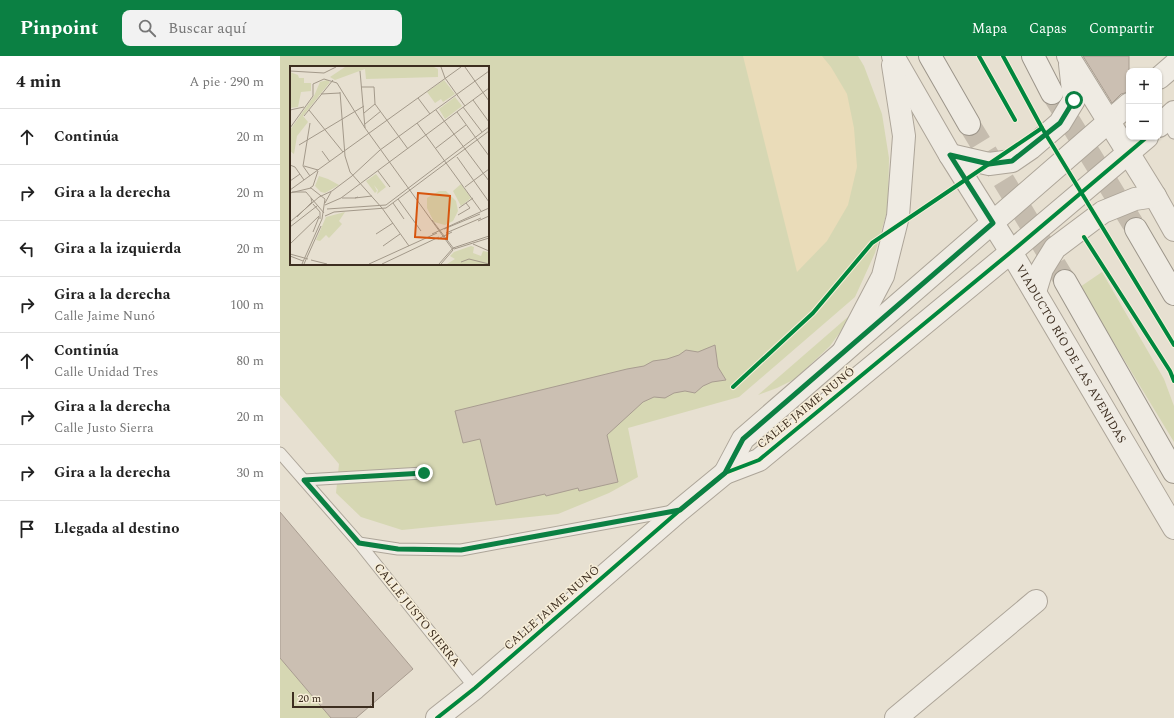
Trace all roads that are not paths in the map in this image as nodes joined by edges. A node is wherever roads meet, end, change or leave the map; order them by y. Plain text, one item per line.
1 (892, 56) edge
2 (930, 56) edge
3 (1032, 56) edge
4 (1068, 57) edge
5 (1174, 65) edge
6 (1162, 75) edge
7 (1052, 93) tunnel mouth
8 (1126, 107) edge
9 (1109, 122) junction
10 (969, 124) tunnel mouth
11 (1144, 140) edge
12 (1128, 154) junction
13 (950, 155) junction
14 (1155, 196) junction
15 (993, 223) junction
16 (1136, 229) tunnel mouth
17 (1174, 230) edge
18 (1011, 252) junction
19 (1065, 281) tunnel mouth
20 (1035, 292) junction
21 (1174, 294) edge
22 (843, 352) junction
23 (280, 453) edge
24 (1174, 472) edge
25 (424, 473) dead end
26 (725, 473) junction
27 (304, 480) junction
28 (680, 510) junction
29 (1174, 528) edge
30 (359, 543) junction
31 (1036, 601) dead end
32 (475, 688) junction
33 (436, 718) edge
34 (896, 718) edge

1 - 13 street, VIADUCTO RÍO DE LAS AVENIDAS
1 - 22 street
2 - 10 street
3 - 7 street
4 - 9 street
4 - 13 street
5 - 6 street
8 - 9 street, CALLE JAIME NUNÓ
9 - 12 street
9 - 15 street, CALLE JAIME NUNÓ
11 - 12 street, CALLE JAIME NUNÓ
12 - 14 street
12 - 18 street, CALLE JAIME NUNÓ
13 - 15 street, VIADUCTO RÍO DE LAS AVENIDAS
14 - 17 street
14 - 20 street
15 - 18 street, VIADUCTO RÍO DE LAS AVENIDAS
15 - 22 street, CALLE JAIME NUNÓ
16 - 21 street
18 - 20 street, VIADUCTO RÍO DE LAS AVENIDAS
18 - 26 street, CALLE JAIME NUNÓ
19 - 24 street
20 - 29 street, VIADUCTO RÍO DE LAS AVENIDAS
22 - 26 street, CALLE JAIME NUNÓ
23 - 27 lane, CALLE JUSTO SIERRA
25 - 27 lane
26 - 28 street, CALLE JAIME NUNÓ
27 - 30 lane, CALLE JUSTO SIERRA
28 - 30 lane
28 - 32 street, CALLE JAIME NUNÓ
30 - 32 lane, CALLE JUSTO SIERRA
31 - 34 street
32 - 33 street, CALLE JAIME NUNÓ

